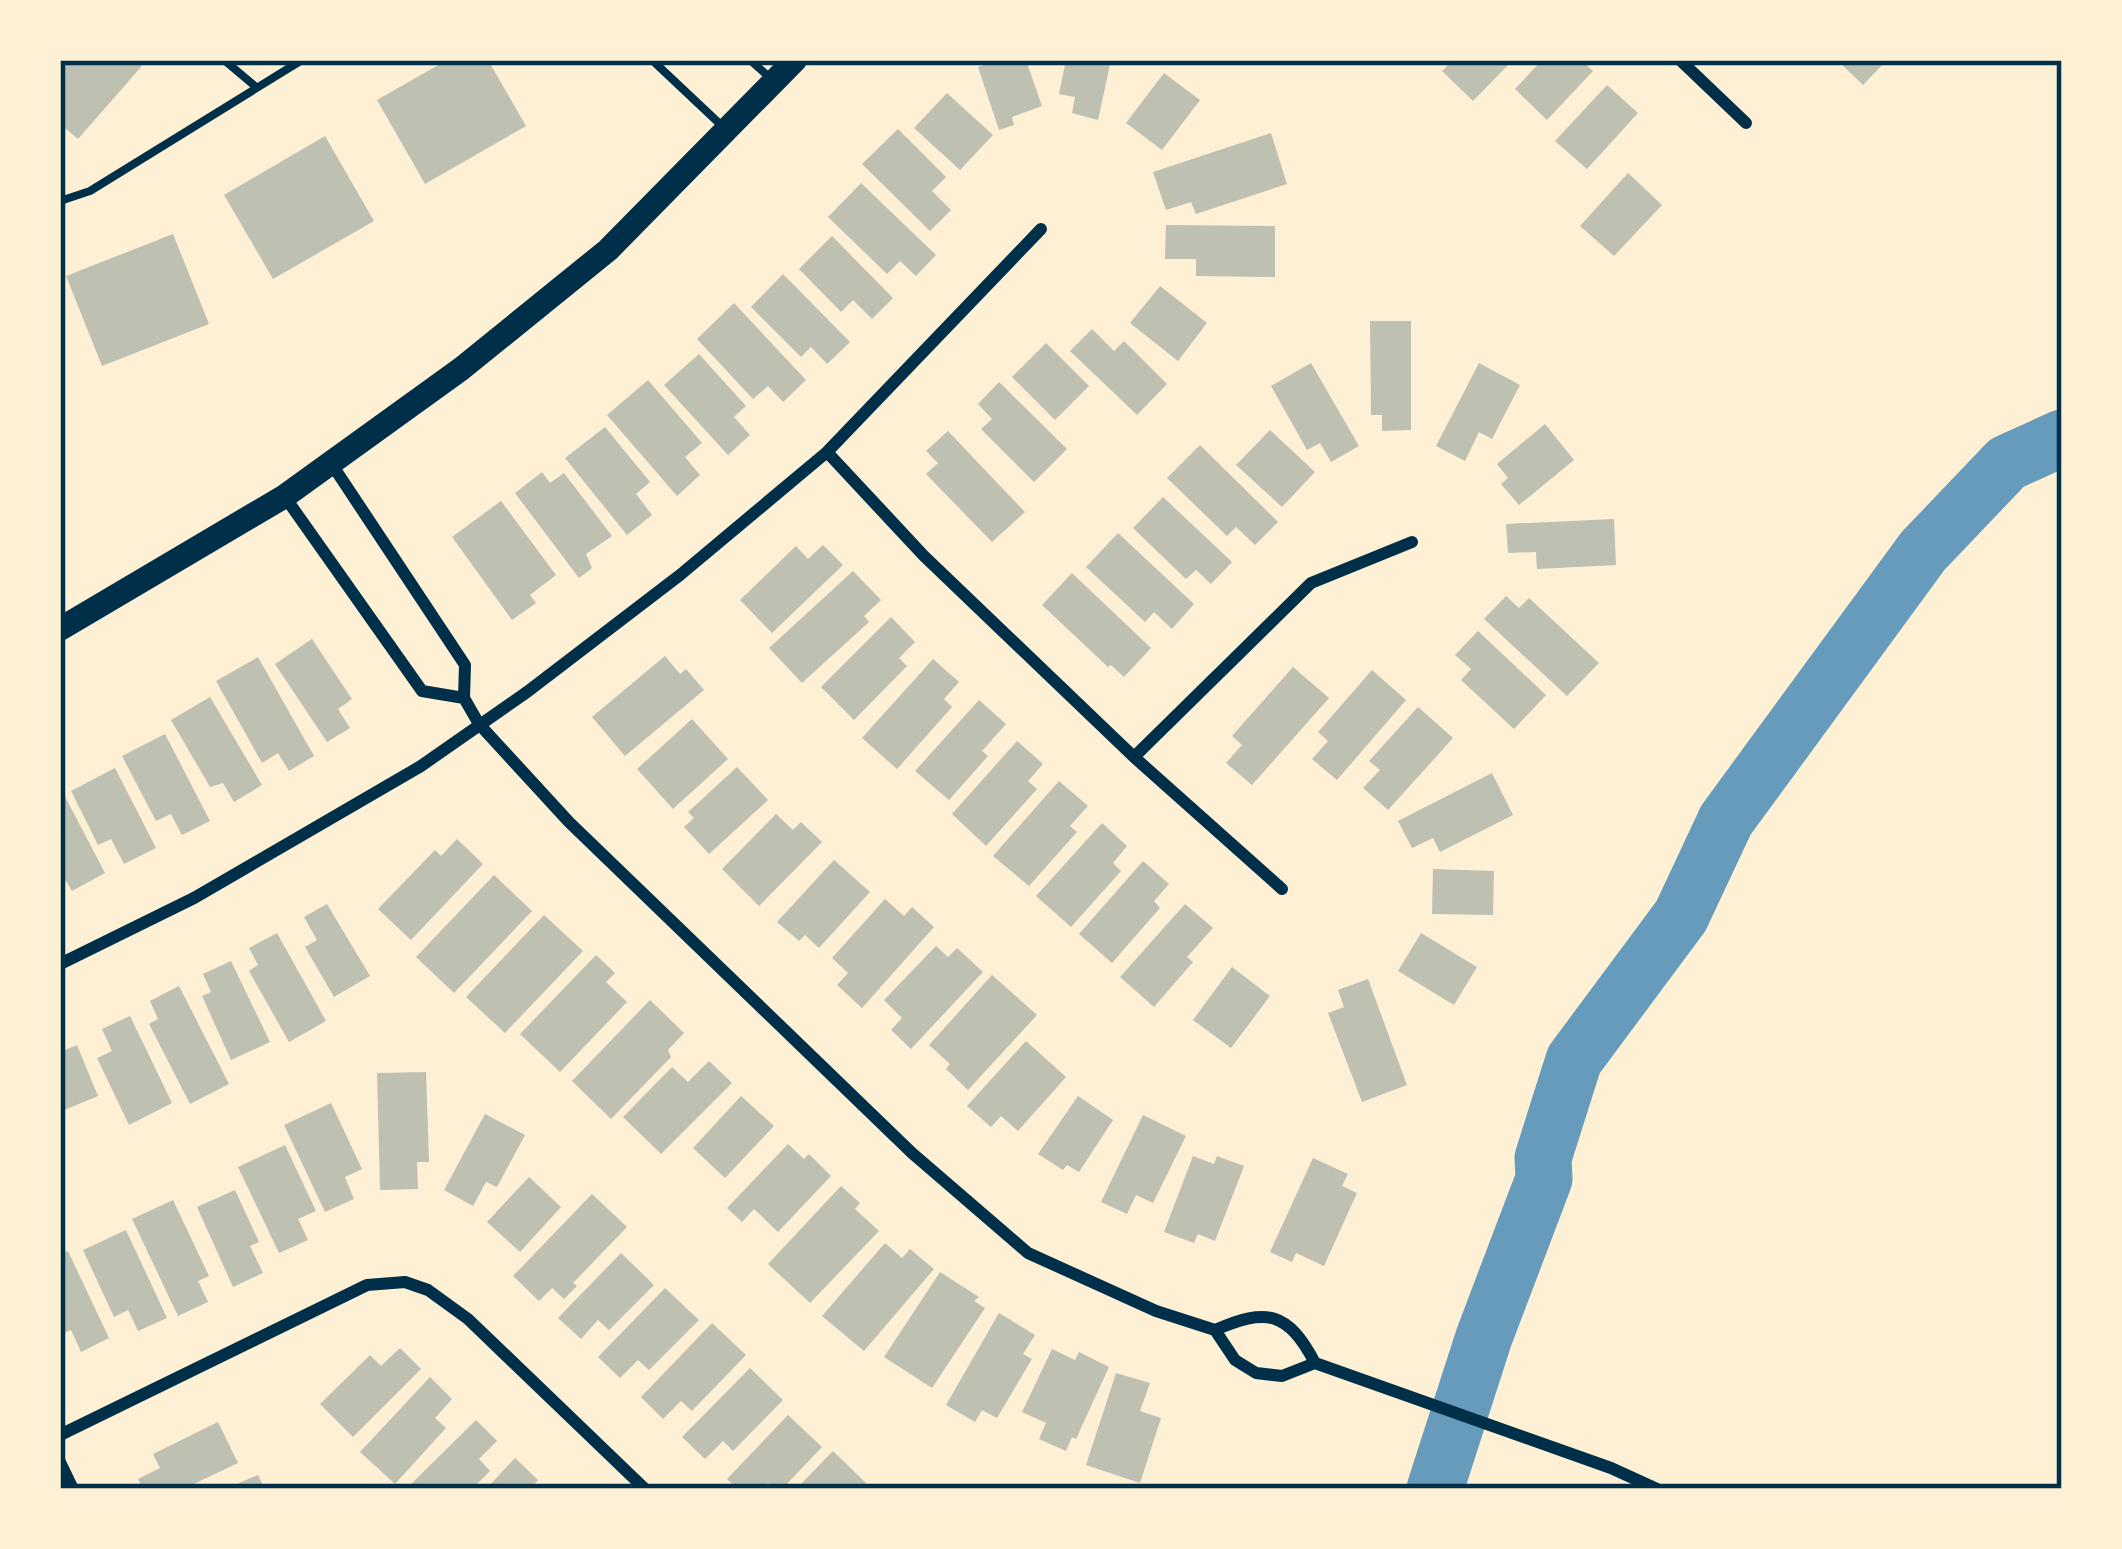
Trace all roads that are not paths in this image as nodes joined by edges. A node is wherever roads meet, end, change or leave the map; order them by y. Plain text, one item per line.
1 (224, 60) edge
2 (302, 60) edge
3 (652, 60) edge
4 (751, 60) edge
5 (795, 60) edge
6 (1680, 60) edge
7 (774, 82) junction
8 (256, 87) junction
9 (1746, 124) dead end
10 (726, 129) junction
11 (60, 201) edge
12 (1041, 229) dead end
13 (827, 452) junction
14 (331, 463) junction
15 (284, 496) junction
16 (1412, 542) dead end
17 (60, 629) edge
18 (464, 698) junction
19 (479, 724) junction
20 (1134, 757) junction
21 (1282, 889) dead end
22 (60, 964) edge
23 (1215, 1330) junction
24 (1315, 1363) junction
25 (60, 1436) edge
26 (60, 1462) edge
27 (73, 1489) edge
28 (645, 1489) edge
29 (1657, 1489) edge

1 - 8 lane
2 - 8 lane
3 - 10 lane
4 - 7 lane
5 - 7 main road
6 - 9 street
7 - 10 main road
8 - 11 lane
10 - 14 main road
12 - 13 street
13 - 19 street
13 - 20 street
14 - 15 main road
14 - 18 street
15 - 17 main road
15 - 18 street
16 - 20 street
18 - 19 street
19 - 22 street
19 - 23 street
20 - 21 street
23 - 24 street
23 - 24 street
24 - 29 street
25 - 28 street
26 - 27 street

